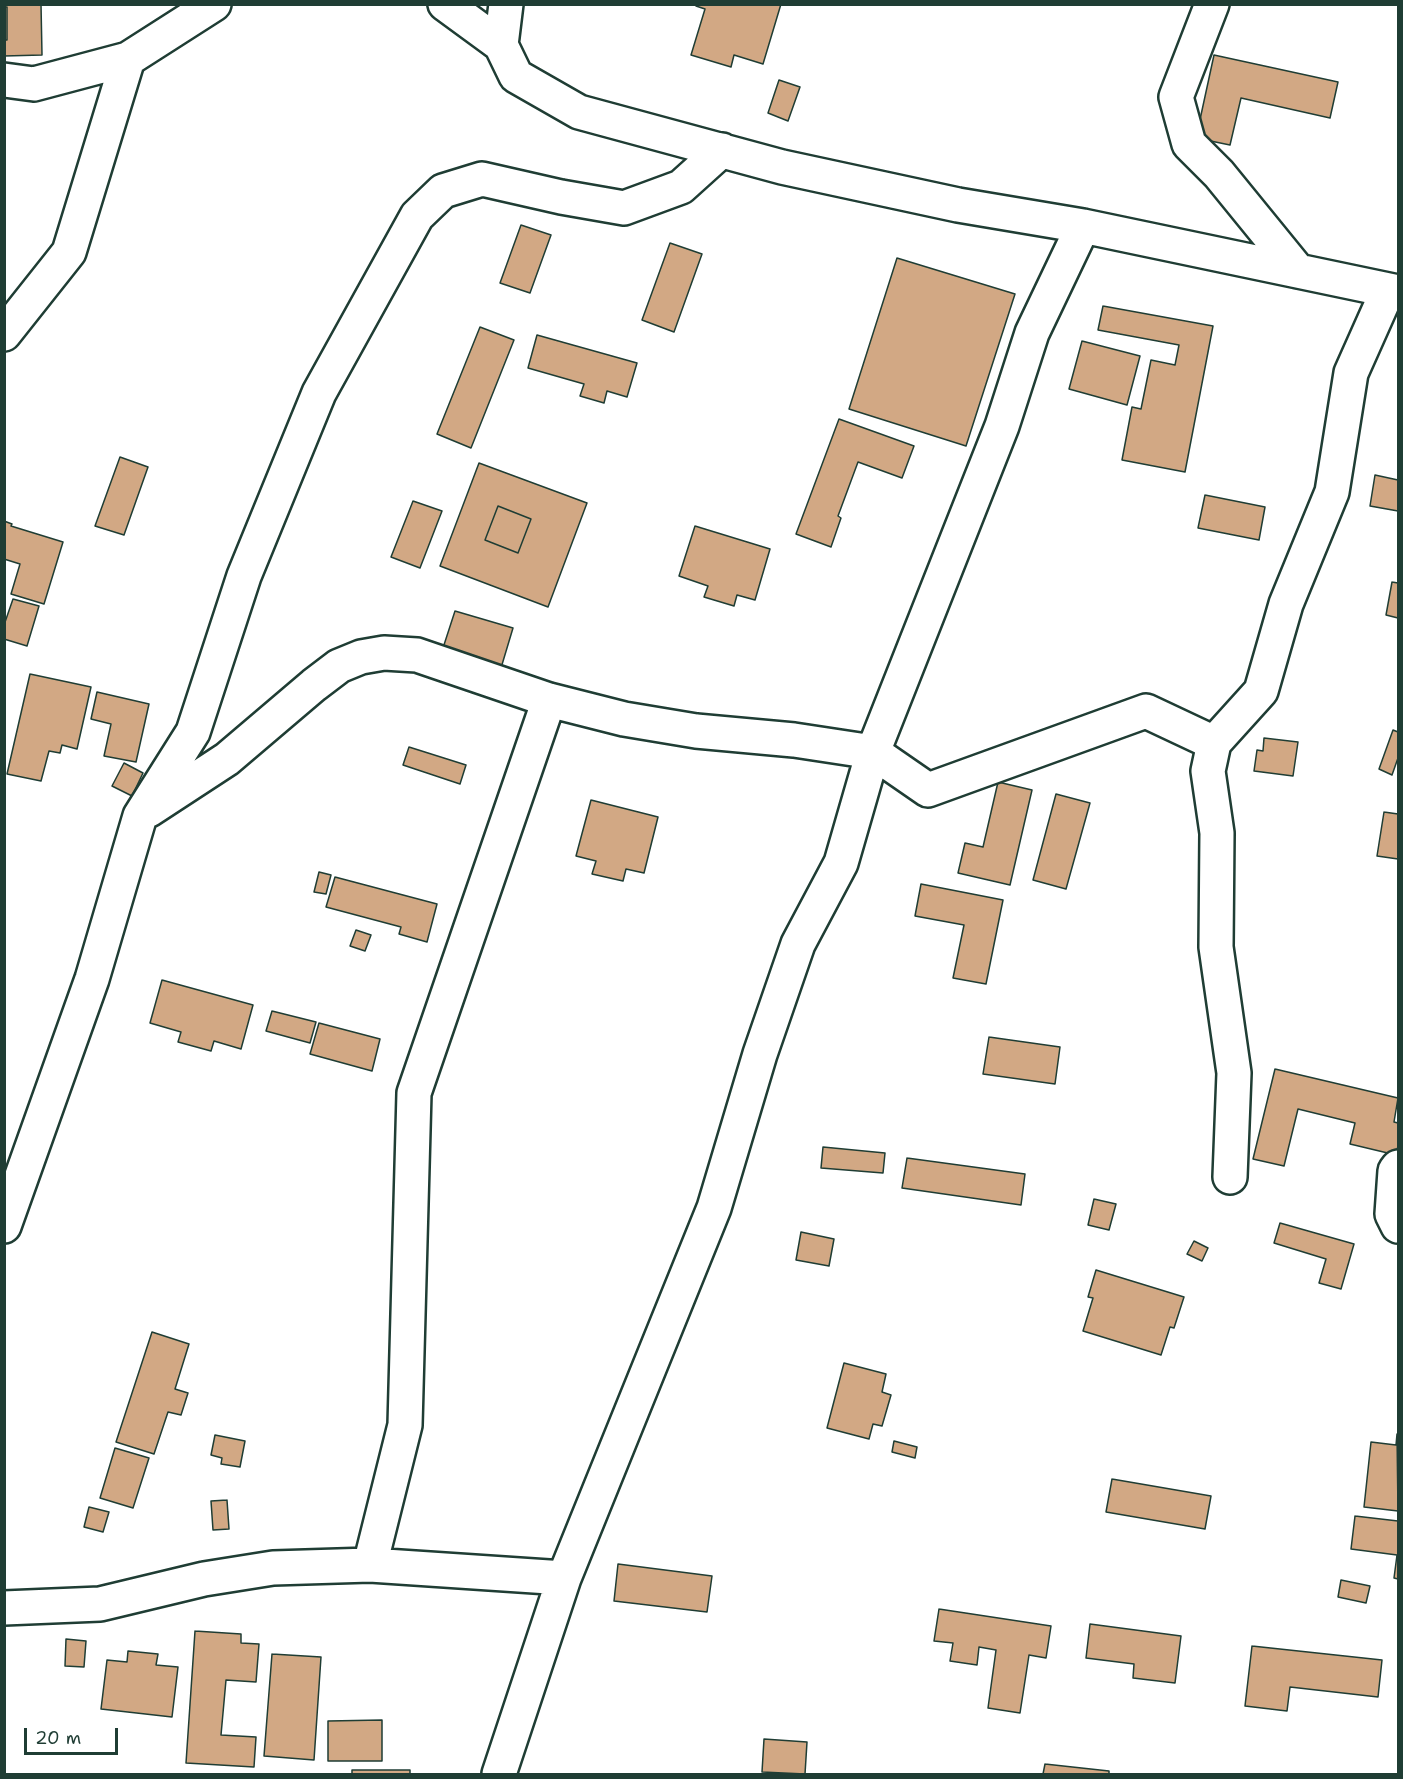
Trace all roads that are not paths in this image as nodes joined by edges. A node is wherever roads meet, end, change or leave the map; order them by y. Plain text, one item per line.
1 (213, 4) edge
2 (445, 4) edge
3 (506, 4) edge
4 (1212, 4) edge
5 (501, 45) junction
6 (128, 59) junction
7 (4, 80) edge
8 (722, 150) junction
9 (1083, 226) junction
10 (1298, 271) junction
11 (1393, 291) edge
12 (4, 334) edge
13 (549, 700) junction
14 (1214, 743) junction
15 (873, 752) junction
16 (140, 816) junction
17 (1398, 1167) edge
18 (1230, 1177) dead end
19 (4, 1226) edge
20 (1398, 1226) edge
21 (370, 1565) junction
22 (564, 1578) junction
23 (4, 1608) edge
24 (499, 1774) edge

1 - 6 street
2 - 5 street
3 - 5 street
4 - 10 street
5 - 8 street
6 - 7 street
6 - 12 street
8 - 9 street
8 - 16 street
9 - 10 street
9 - 15 street
10 - 11 street
11 - 14 street
13 - 15 street
13 - 16 street
13 - 21 street
14 - 15 street
14 - 18 street
15 - 22 street
16 - 19 street
17 - 20 street
21 - 22 street
21 - 23 street
22 - 24 street

